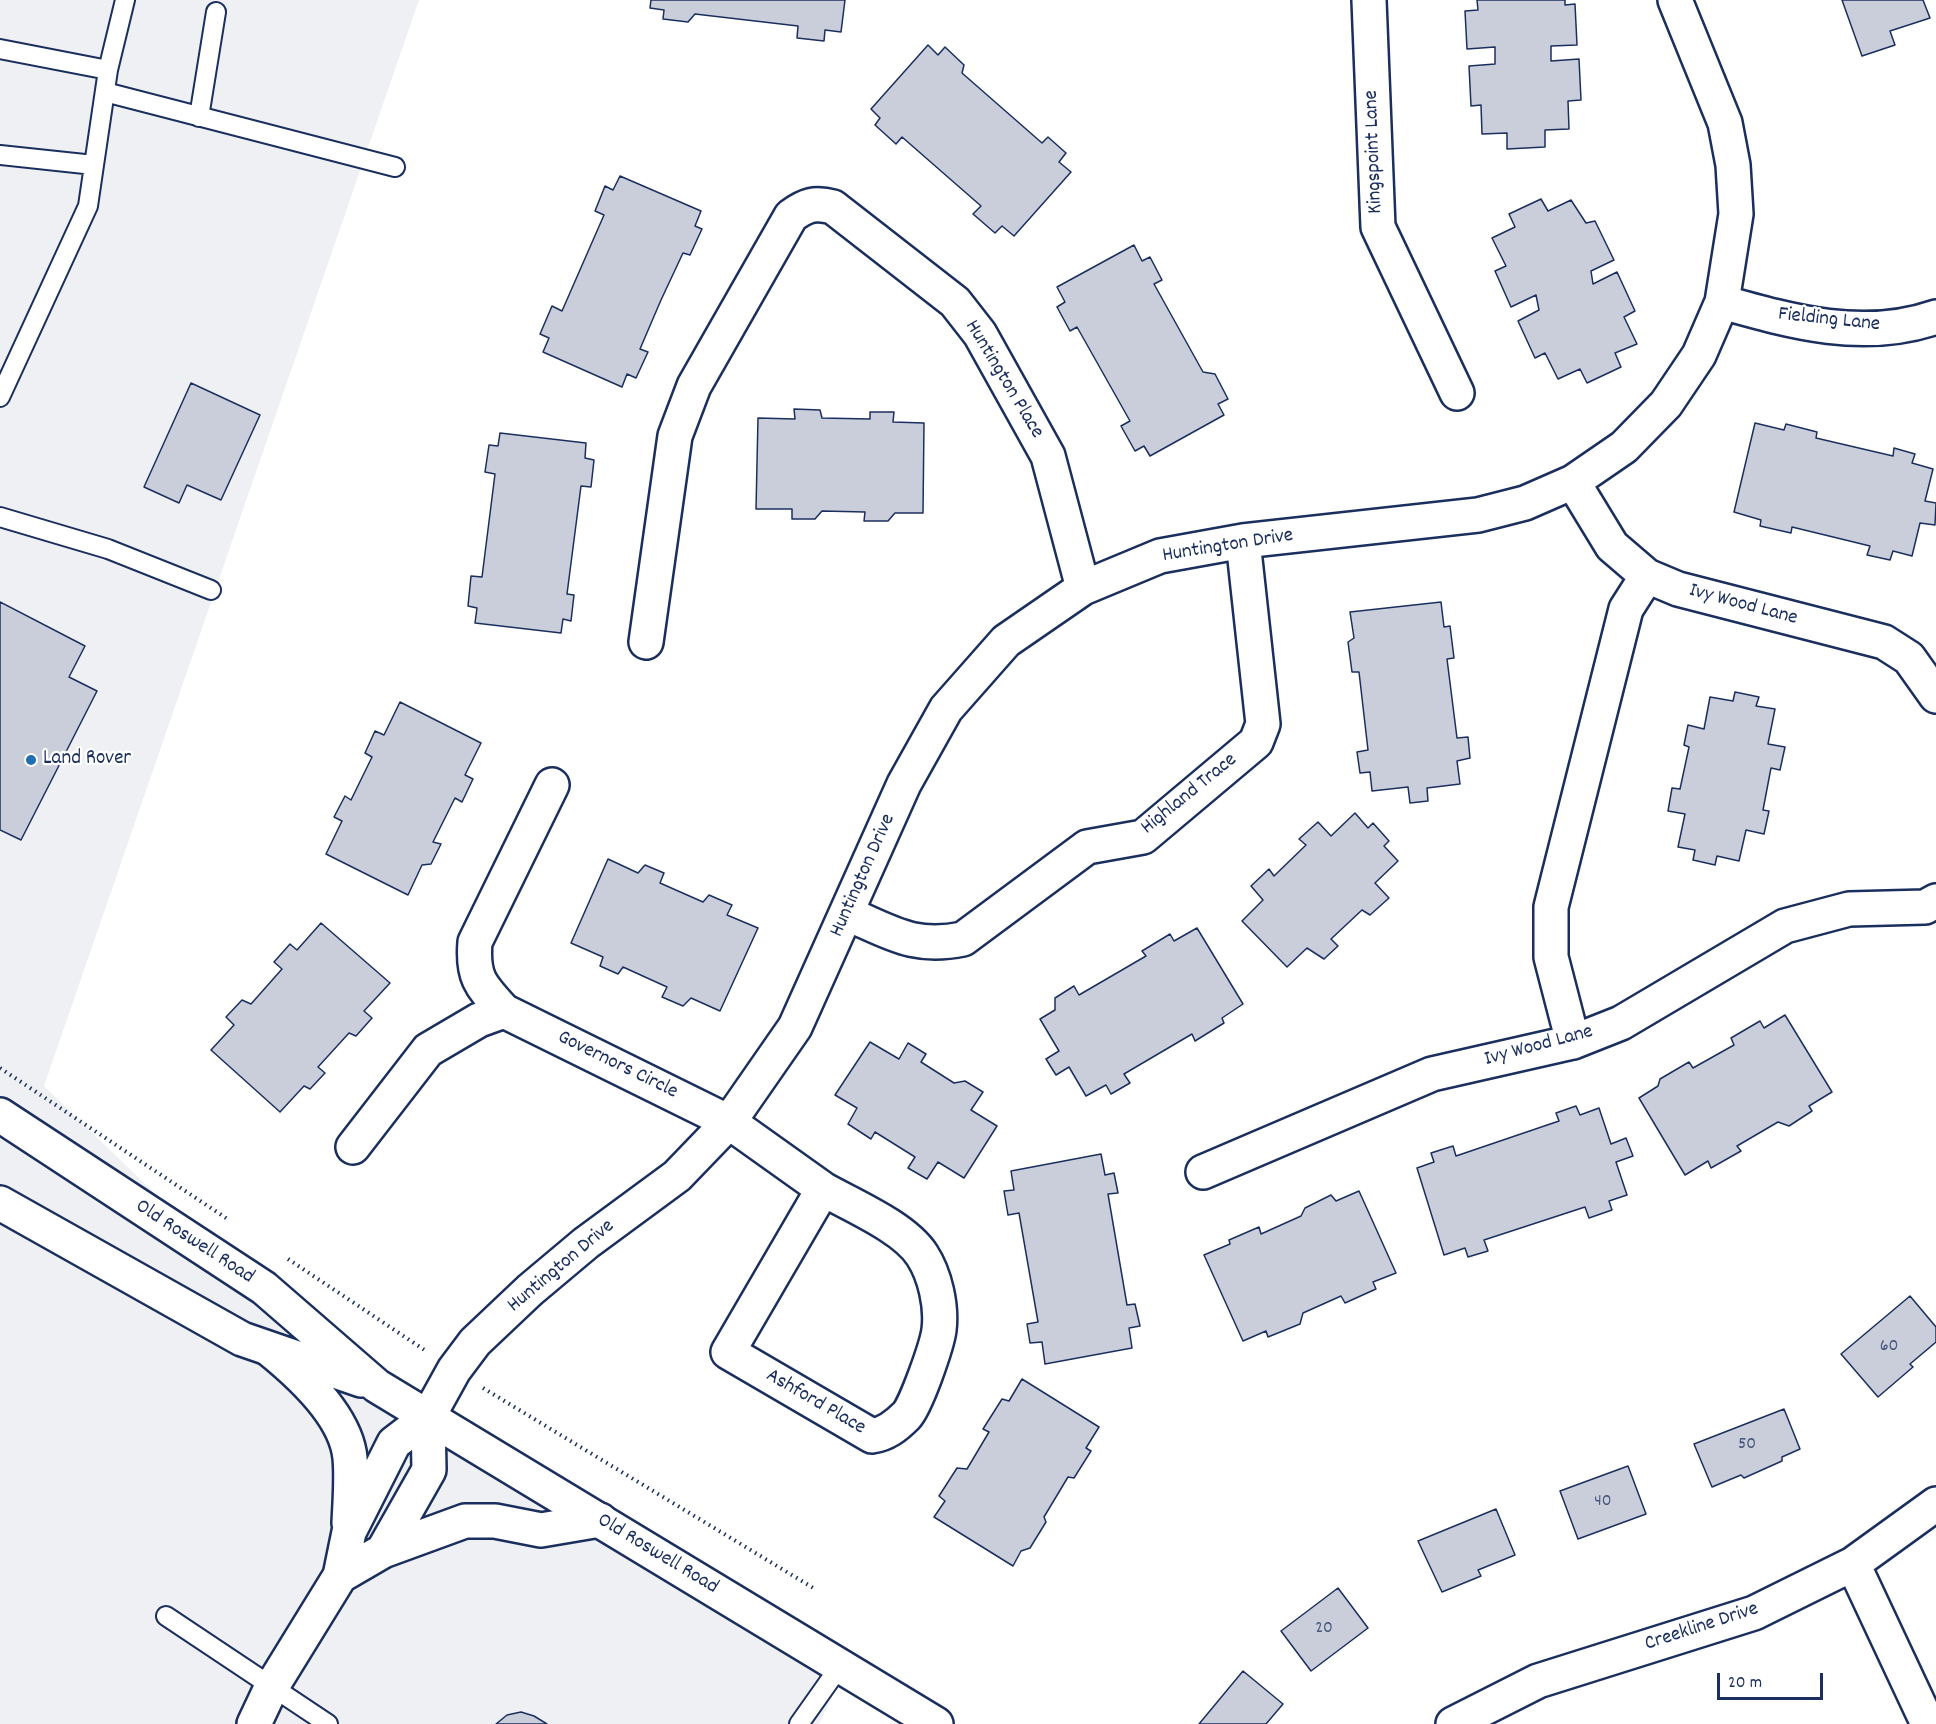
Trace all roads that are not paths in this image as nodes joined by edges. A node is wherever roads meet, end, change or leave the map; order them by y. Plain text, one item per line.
1 (1369, 0) edge
2 (1675, 0) edge
3 (122, 1) edge
4 (216, 12) dead end
5 (0, 49) edge
6 (108, 70) junction
7 (105, 92) junction
8 (199, 117) junction
9 (0, 155) edge
10 (94, 165) junction
11 (395, 167) dead end
12 (1722, 302) junction
13 (1936, 317) edge
14 (1457, 393) dead end
15 (0, 397) edge
16 (1573, 482) junction
17 (0, 517) edge
18 (1243, 542) junction
19 (1647, 576) junction
20 (1083, 588) junction
21 (211, 590) dead end
22 (646, 642) dead end
23 (1936, 696) edge
24 (552, 785) dead end
25 (1936, 901) edge
26 (848, 914) junction
27 (504, 1011) junction
28 (1573, 1042) junction
29 (0, 1115) edge
30 (729, 1122) junction
31 (353, 1147) dead end
32 (1203, 1173) dead end
33 (823, 1189) junction
34 (0, 1203) edge
35 (268, 1348) junction
36 (377, 1386) junction
37 (428, 1417) junction
38 (1936, 1504) edge
39 (600, 1520) junction
40 (349, 1532) junction
41 (383, 1551) junction
42 (1853, 1564) junction
43 (340, 1576) junction
44 (166, 1616) dead end
45 (840, 1665) junction
46 (271, 1688) junction
47 (254, 1724) edge
48 (328, 1724) edge
49 (799, 1724) edge
50 (936, 1724) edge
51 (1453, 1724) edge
52 (1928, 1724) edge

1 - 14 street, Kingspoint Lane
2 - 12 street, Huntington Drive
3 - 6 lane
4 - 8 lane
5 - 6 lane
6 - 7 lane
7 - 8 lane
7 - 10 lane
8 - 11 lane
9 - 10 lane
10 - 15 lane
12 - 13 street, Fielding Lane
12 - 16 street, Huntington Drive
16 - 18 street, Huntington Drive
16 - 19 street, Ivy Wood Lane
17 - 21 lane
18 - 20 street, Huntington Drive
18 - 26 street, Highland Trace
19 - 23 street, Ivy Wood Lane
19 - 28 street
20 - 22 street, Huntington Place
20 - 26 street, Huntington Drive
24 - 27 street
25 - 28 street, Ivy Wood Lane
26 - 30 street, Huntington Drive
27 - 30 street, Governors Circle
27 - 31 street
28 - 32 street, Ivy Wood Lane
29 - 36 street, Old Roswell Road
30 - 33 street, Ashford Place
30 - 37 street, Huntington Drive
33 - 33 street, Ashford Place
34 - 35 street, Old Roswell Road
35 - 36 street, Old Roswell Road
35 - 40 street
36 - 37 street, Old Roswell Road
37 - 39 street, Old Roswell Road
37 - 40 street
37 - 41 street
38 - 42 street, Creekline Drive
39 - 41 street
39 - 45 street, Old Roswell Road
40 - 43 street
41 - 43 street
42 - 51 street, Creekline Drive
42 - 52 street
43 - 46 street
44 - 46 lane
45 - 49 lane
45 - 50 street, Old Roswell Road
46 - 47 street
46 - 48 lane

